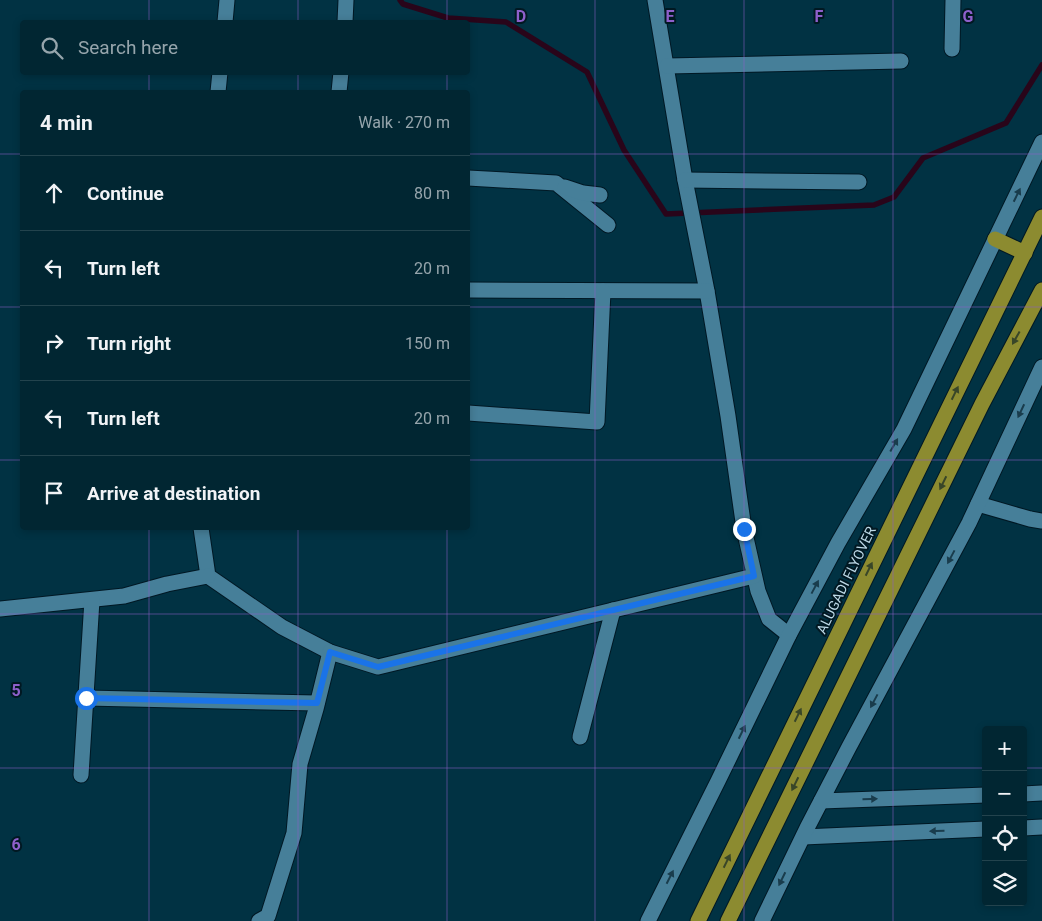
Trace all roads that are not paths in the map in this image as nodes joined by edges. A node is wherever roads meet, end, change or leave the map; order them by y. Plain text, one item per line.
1 (227, 0) edge
2 (346, 0) edge
3 (656, 0) edge
4 (953, 0) edge
5 (225, 20) edge
6 (345, 20) edge
7 (952, 49) dead end
8 (901, 61) dead end
9 (667, 66) junction
10 (220, 75) edge
11 (341, 75) edge
12 (218, 90) edge
13 (339, 90) edge
14 (1042, 142) edge
15 (470, 178) edge
16 (859, 182) dead end
17 (556, 183) junction
18 (686, 186) junction
19 (600, 195) dead end
20 (1042, 217) edge
21 (608, 225) dead end
22 (995, 239) junction
23 (1025, 253) junction
24 (470, 290) edge
25 (603, 291) junction
26 (707, 292) junction
27 (1041, 294) edge
28 (1042, 367) edge
29 (470, 413) edge
30 (978, 504) junction
31 (1042, 521) edge
32 (201, 530) edge
33 (208, 576) junction
34 (754, 576) junction
35 (92, 600) junction
36 (0, 609) edge
37 (613, 610) junction
38 (789, 635) junction
39 (330, 652) junction
40 (86, 698) junction
41 (317, 703) junction
42 (580, 737) dead end
43 (81, 775) dead end
44 (1042, 793) edge
45 (1027, 794) edge
46 (982, 795) edge
47 (821, 801) junction
48 (1042, 827) edge
49 (1027, 828) edge
50 (982, 829) edge
51 (803, 837) junction
52 (259, 921) edge
53 (648, 921) edge
54 (698, 921) edge
55 (728, 921) edge
56 (762, 921) edge

1 - 5 street
2 - 6 street
3 - 9 street
4 - 7 street
8 - 9 street
9 - 18 street
10 - 12 street
11 - 13 street
22 -> 14 street
15 - 17 street
16 - 18 street
17 - 19 street
17 - 21 street
18 - 26 street
20 - 23 highway, ALUGADI FLYOVER
22 - 23 highway
38 -> 22 street
54 -> 23 highway, ALUGADI FLYOVER
24 - 25 street
25 - 26 street
25 - 29 street
26 - 34 street
27 -> 55 highway
28 -> 30 street
30 - 31 street
30 -> 47 street
32 - 33 street
33 - 35 street
33 - 39 street
34 - 37 street
34 - 38 street
35 - 36 street
35 - 40 street
37 - 39 street
37 - 42 street
53 -> 38 street
39 - 41 street
40 - 41 street
40 - 43 street
41 - 52 street
44 - 45 street
47 -> 46 street
47 - 51 street
48 - 49 street
50 -> 51 street
51 -> 56 street

